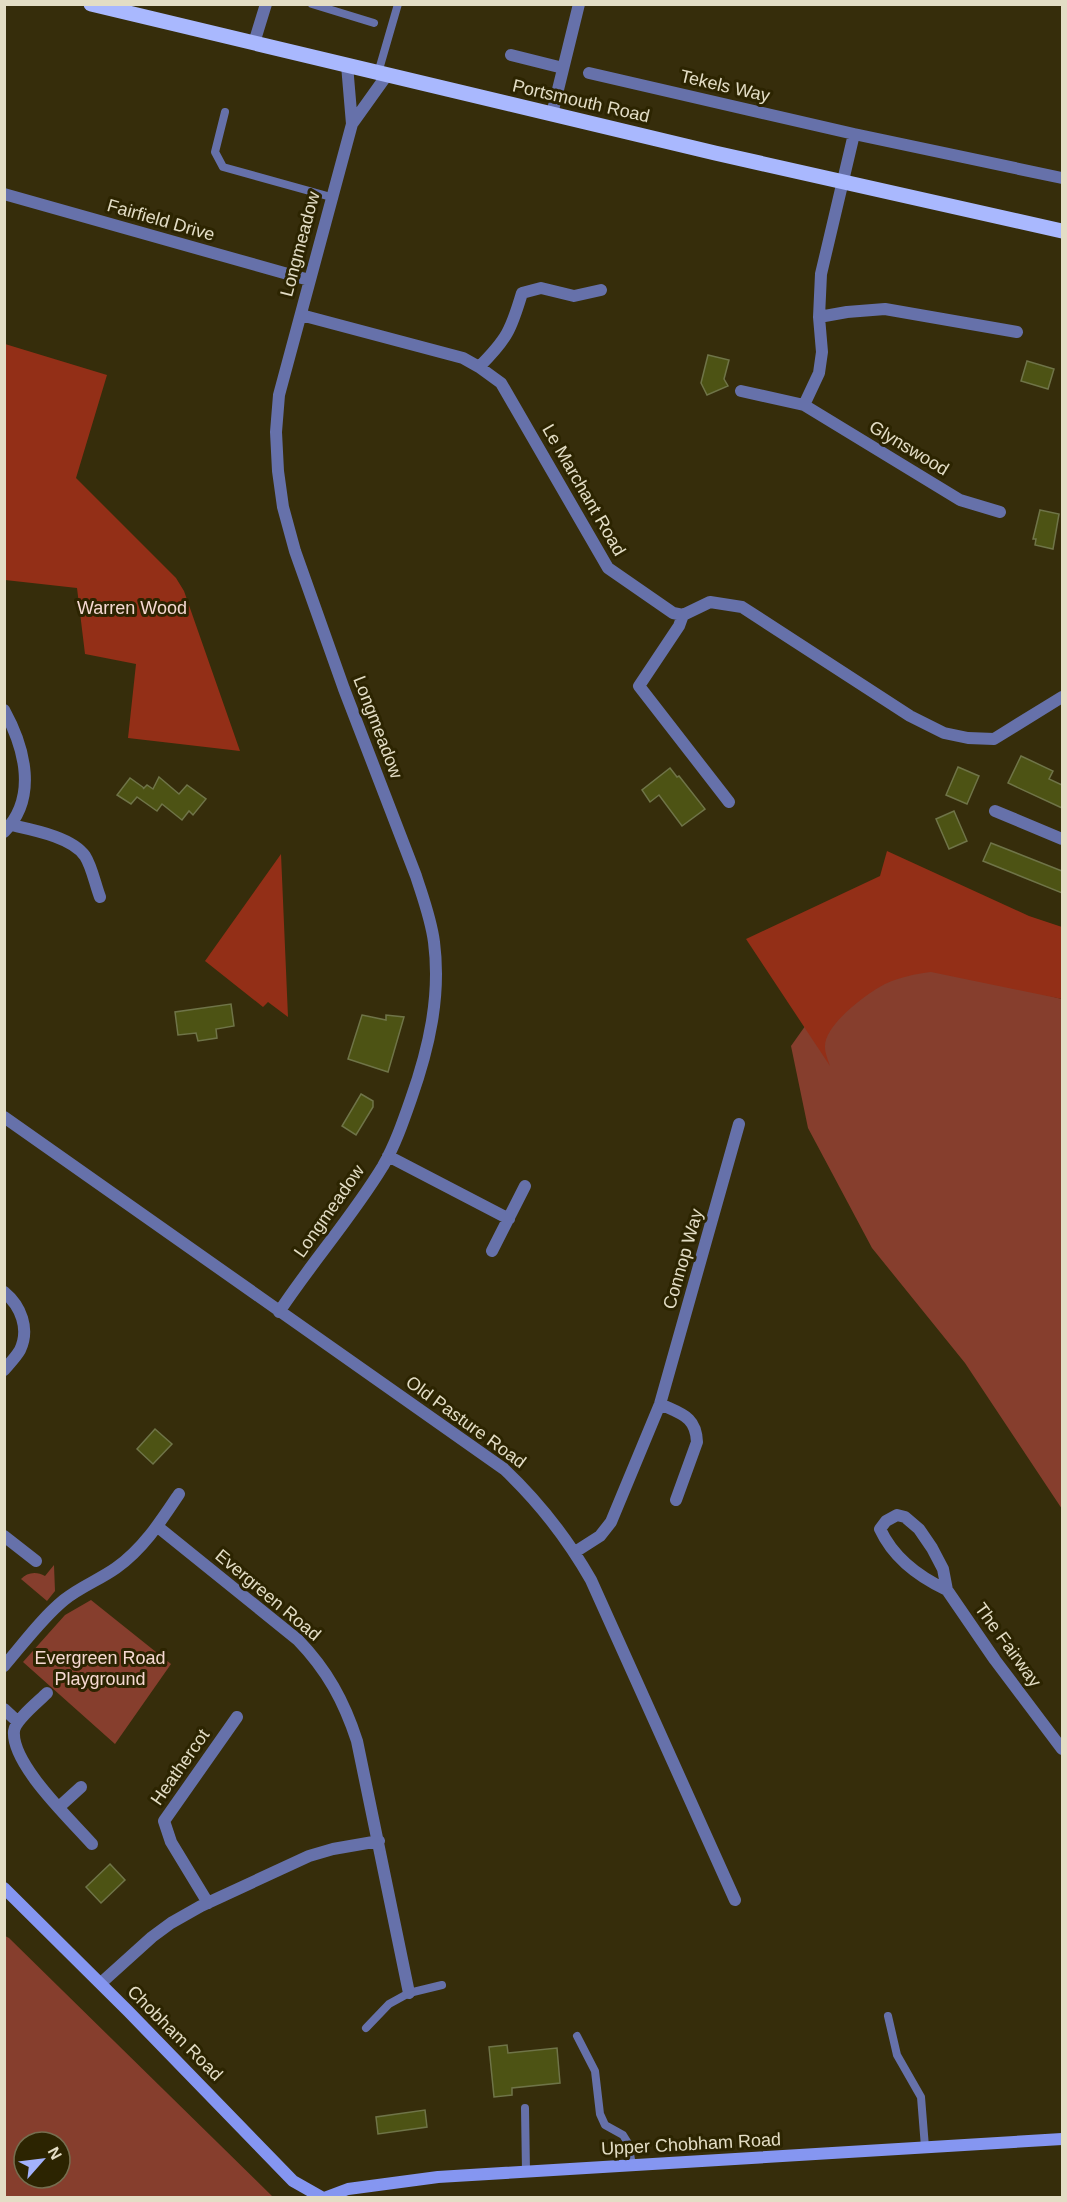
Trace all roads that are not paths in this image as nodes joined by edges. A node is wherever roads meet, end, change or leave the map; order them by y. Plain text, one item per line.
1 (91, 4) edge
2 (266, 4) edge
3 (312, 4) edge
4 (398, 4) edge
5 (579, 4) edge
6 (374, 23) dead end
7 (254, 43) junction
8 (511, 55) dead end
9 (347, 65) junction
10 (563, 68) junction
11 (589, 73) dead end
12 (383, 74) junction
13 (225, 112) dead end
14 (552, 114) junction
15 (352, 124) junction
16 (854, 134) junction
17 (1062, 178) edge
18 (843, 182) junction
19 (4, 194) edge
20 (331, 197) junction
21 (1062, 231) edge
22 (309, 280) junction
23 (601, 290) dead end
24 (301, 315) junction
25 (819, 317) junction
26 (1017, 332) dead end
27 (479, 367) junction
28 (741, 391) dead end
29 (804, 405) junction
30 (1000, 512) dead end
31 (683, 615) junction
32 (1062, 697) edge
33 (4, 710) edge
34 (729, 802) dead end
35 (994, 810) dead end
36 (8, 828) edge
37 (1062, 839) edge
38 (100, 897) dead end
39 (4, 1117) edge
40 (739, 1124) dead end
41 (388, 1156) junction
42 (525, 1186) dead end
43 (509, 1219) junction
44 (492, 1251) dead end
45 (4, 1292) edge
46 (279, 1312) junction
47 (4, 1370) edge
48 (660, 1404) junction
49 (179, 1494) dead end
50 (676, 1500) dead end
51 (158, 1527) junction
52 (4, 1536) edge
53 (575, 1552) junction
54 (36, 1561) dead end
55 (947, 1590) junction
56 (4, 1665) edge
57 (47, 1693) dead end
58 (4, 1709) edge
59 (237, 1717) dead end
60 (18, 1722) junction
61 (1062, 1749) edge
62 (81, 1787) dead end
63 (59, 1807) junction
64 (379, 1841) junction
65 (92, 1844) dead end
66 (4, 1888) edge
67 (735, 1900) dead end
68 (208, 1903) junction
69 (101, 1983) junction
70 (442, 1985) dead end
71 (409, 1993) junction
72 (888, 2016) dead end
73 (366, 2028) dead end
74 (577, 2036) dead end
75 (525, 2108) dead end
76 (1062, 2139) edge
77 (925, 2147) junction
78 (632, 2165) junction
79 (526, 2172) junction
80 (323, 2198) edge

1 - 7 main road, Portsmouth Road
2 - 7 street
3 - 6 lane
4 - 12 lane
5 - 10 street
7 - 9 main road, Portsmouth Road
8 - 10 street
9 - 12 main road, Portsmouth Road
9 - 15 street
10 - 14 street
11 - 16 street, Tekels Way
12 - 14 main road, Portsmouth Road
12 - 15 street
13 - 20 lane
14 - 18 main road, Portsmouth Road
15 - 20 street, Longmeadow
16 - 17 street, Tekels Way
16 - 18 street
18 - 21 main road, Portsmouth Road
18 - 25 street
19 - 22 street, Fairfield Drive
20 - 22 street, Longmeadow
22 - 24 street, Longmeadow
23 - 27 street
24 - 27 street, Le Marchant Road
24 - 41 street, Longmeadow
25 - 26 street
25 - 29 street
27 - 31 street, Le Marchant Road
28 - 29 street, Glynswood
29 - 30 street, Glynswood
31 - 32 street
31 - 34 street
33 - 36 street
35 - 37 street
36 - 38 street
39 - 46 street, Old Pasture Road
40 - 48 street, Connop Way
41 - 43 street
41 - 46 street, Longmeadow
42 - 43 street
43 - 44 street
45 - 47 street
46 - 53 street, Old Pasture Road
48 - 50 street
48 - 53 street, Connop Way
49 - 51 street
51 - 56 street
51 - 64 street, Evergreen Road
52 - 54 street
53 - 67 street, Old Pasture Road
55 - 55 street, The Fairway
55 - 61 street, The Fairway
57 - 60 street
58 - 60 street
59 - 68 street, Heathercot
60 - 63 street
62 - 63 street
63 - 65 street
64 - 68 street
64 - 71 street, Evergreen Road
66 - 69 main road, Chobham Road
68 - 69 street
69 - 80 main road, Chobham Road
70 - 71 lane
71 - 73 lane
72 - 77 lane
74 - 78 lane
75 - 79 lane
76 - 77 main road, Upper Chobham Road
77 - 78 main road, Upper Chobham Road
78 - 79 main road, Upper Chobham Road
79 - 80 main road, Upper Chobham Road

